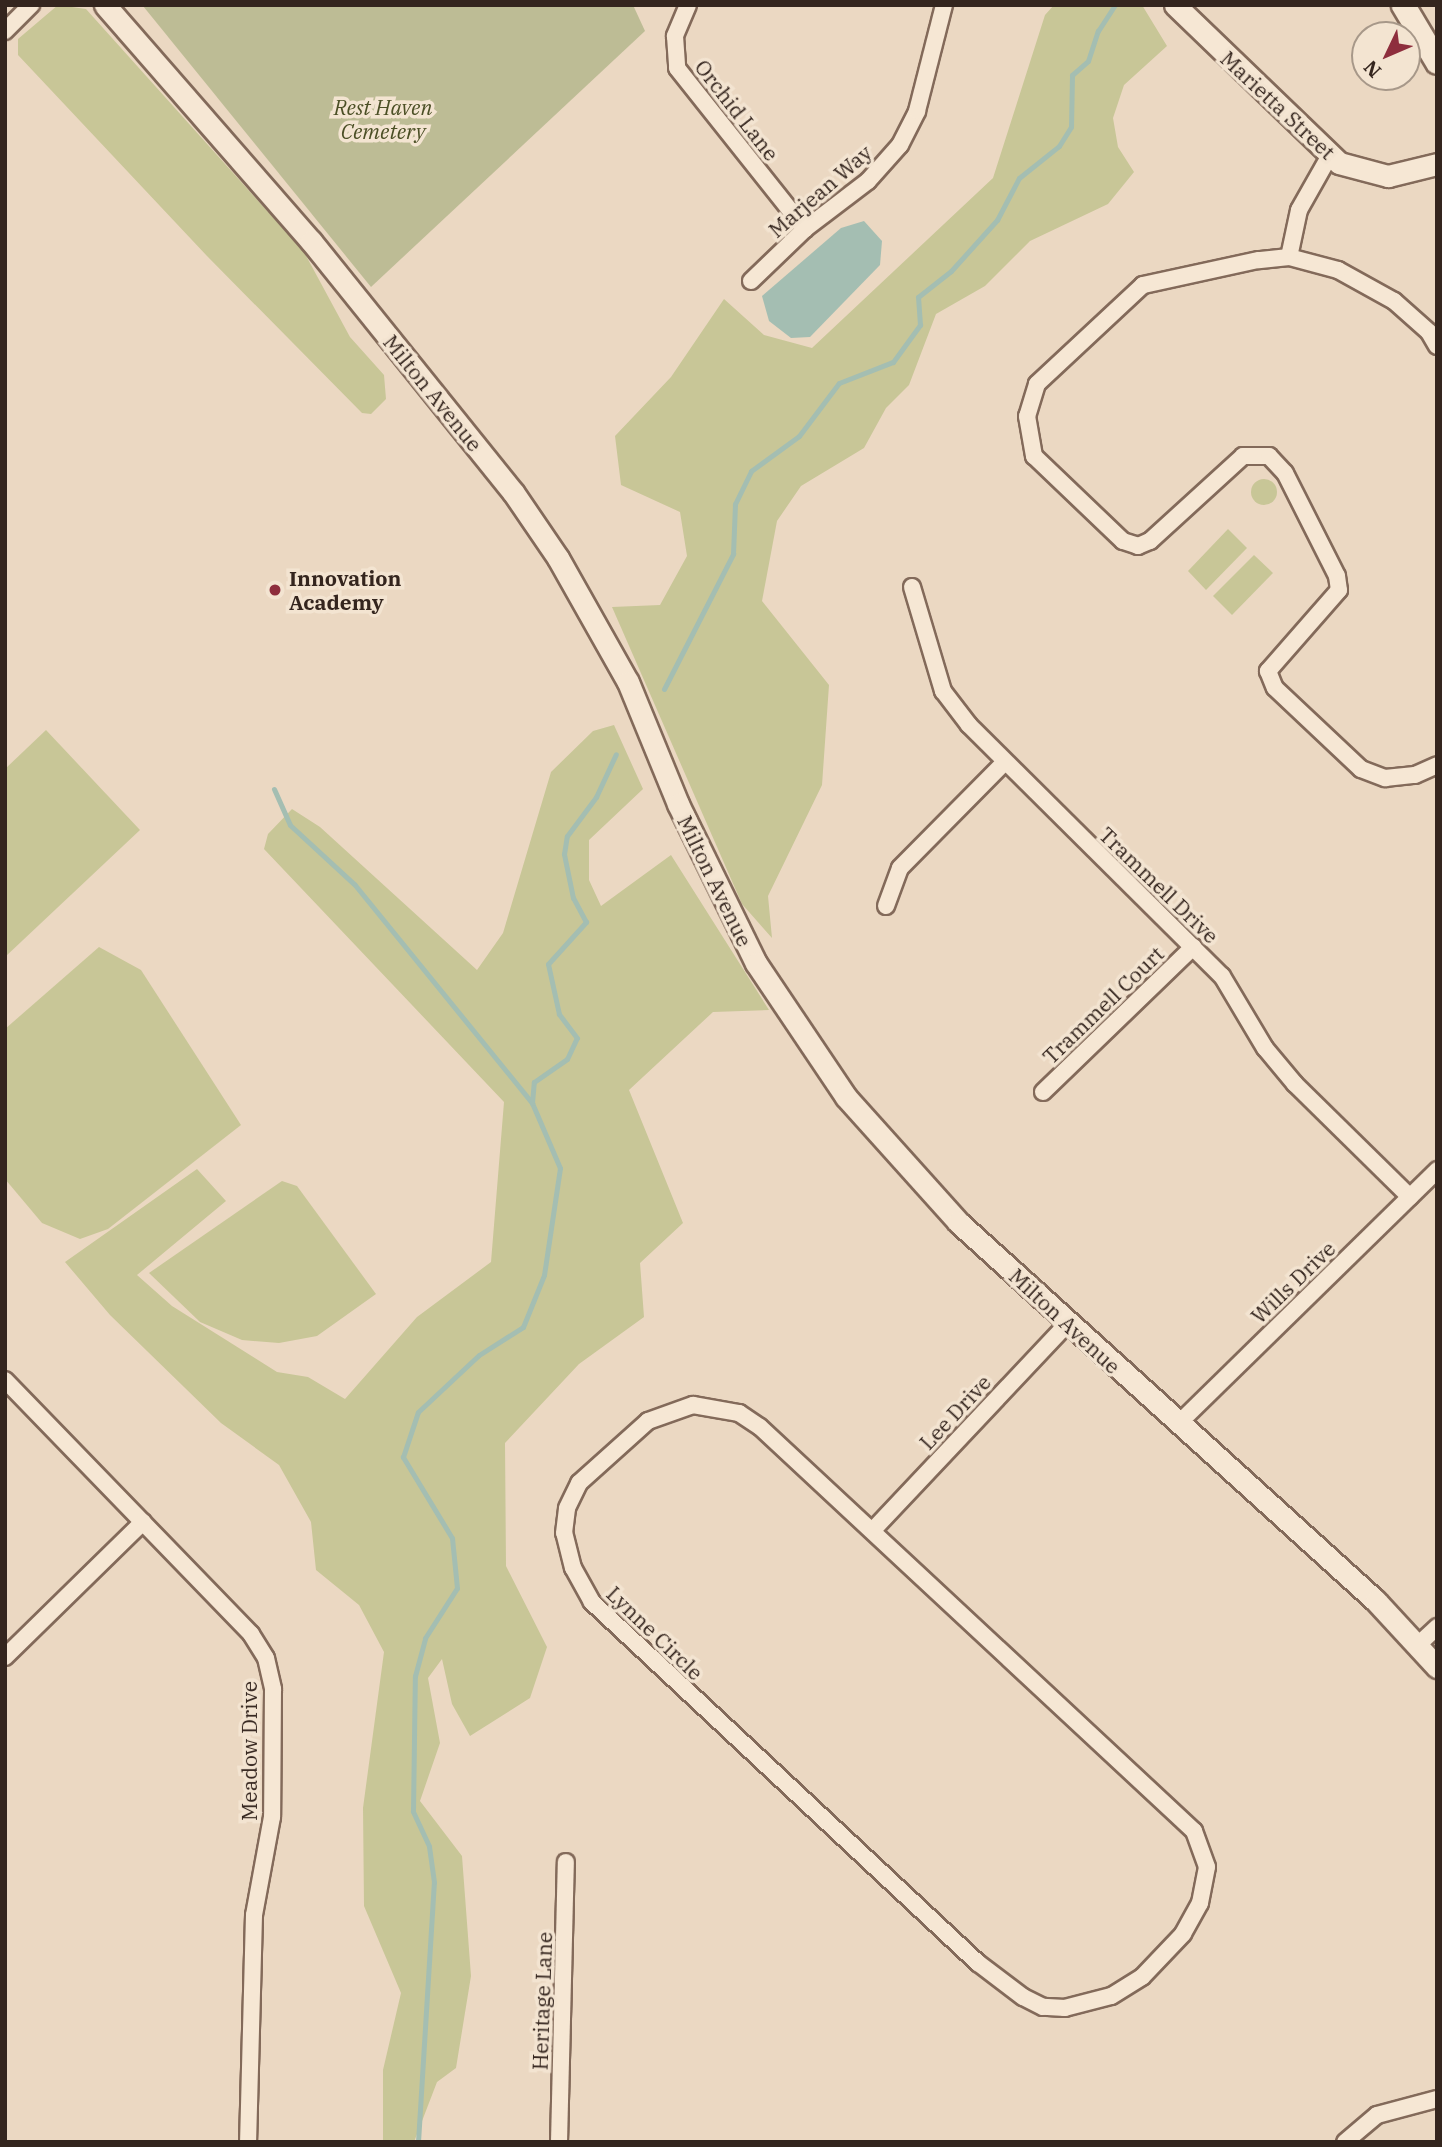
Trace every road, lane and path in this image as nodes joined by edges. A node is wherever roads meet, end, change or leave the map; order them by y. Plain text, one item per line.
1 (31, 5) edge
2 (105, 5) edge
3 (688, 5) edge
4 (944, 5) edge
5 (1175, 5) edge
6 (1403, 5) edge
7 (5, 31) edge
8 (1437, 62) edge
9 (1329, 157) junction
10 (1437, 164) edge
11 (805, 229) junction
12 (1289, 257) junction
13 (751, 281) dead end
14 (1437, 346) edge
15 (912, 587) dead end
16 (1003, 764) junction
17 (1437, 765) edge
18 (886, 906) dead end
19 (1193, 947) junction
20 (1043, 1093) dead end
21 (1437, 1170) edge
22 (1410, 1197) junction
23 (1067, 1324) junction
24 (5, 1380) edge
25 (1178, 1424) junction
26 (143, 1522) junction
27 (873, 1530) junction
28 (1437, 1627) edge
29 (1419, 1644) junction
30 (5, 1657) edge
31 (1437, 1667) edge
32 (566, 1862) dead end
33 (1437, 2099) edge
34 (248, 2142) edge
35 (559, 2142) edge
36 (1345, 2142) edge

1 - 7 street
2 - 23 street, Milton Avenue
3 - 11 street, Orchid Lane
4 - 11 street, Marjean Way
5 - 9 street, Marietta Street
6 - 8 main road
9 - 10 street, Marietta Street
9 - 12 street
11 - 13 street, Marjean Way
12 - 14 street
12 - 17 street
15 - 16 street, Trammell Drive
16 - 18 street
16 - 19 street, Trammell Drive
19 - 20 street, Trammell Court
19 - 22 street, Trammell Drive
21 - 22 street, Wills Drive
22 - 25 street, Wills Drive
23 - 25 street, Milton Avenue
23 - 27 street, Lee Drive
24 - 26 street, Meadow Drive
25 - 29 street, Milton Avenue
26 - 30 street
26 - 34 street, Meadow Drive
27 - 27 street, Lynne Circle
28 - 29 street
29 - 31 street, Milton Avenue
32 - 35 street, Heritage Lane
33 - 36 street

